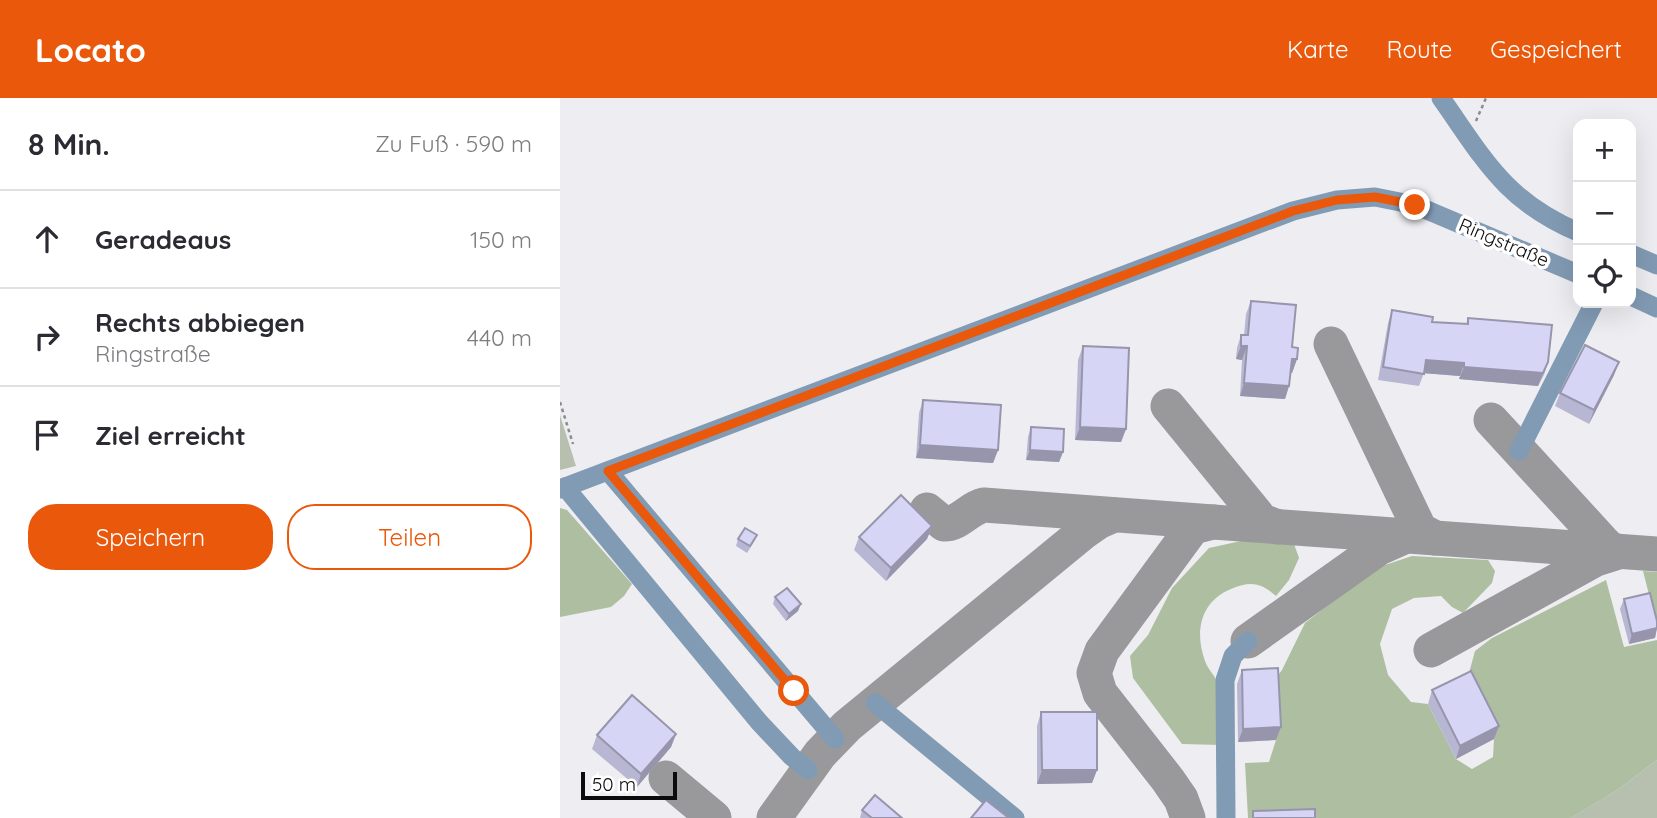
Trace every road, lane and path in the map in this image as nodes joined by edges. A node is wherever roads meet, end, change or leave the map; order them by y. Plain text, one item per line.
1 (1441, 98) edge
2 (1486, 98) edge
3 (1468, 136) junction
4 (1573, 230) edge
5 (1636, 256) edge
6 (1657, 265) edge
7 (1573, 272) edge
8 (1636, 298) edge
9 (1591, 308) edge
10 (1657, 308) edge
11 (560, 402) edge
12 (573, 444) dead end
13 (1519, 451) dead end
14 (608, 471) junction
15 (563, 488) edge
16 (1248, 641) dead end
17 (875, 704) dead end
18 (835, 739) dead end
19 (808, 770) dead end
20 (1015, 818) edge
21 (1226, 818) edge

1 - 3 street
2 - 3 path
3 - 4 street
5 - 6 street
7 - 14 street, Ringstraße
8 - 10 street
9 - 13 street
11 - 12 path
14 - 15 street, Ringstraße
14 - 18 street
15 - 19 street
16 - 21 street
17 - 20 street

